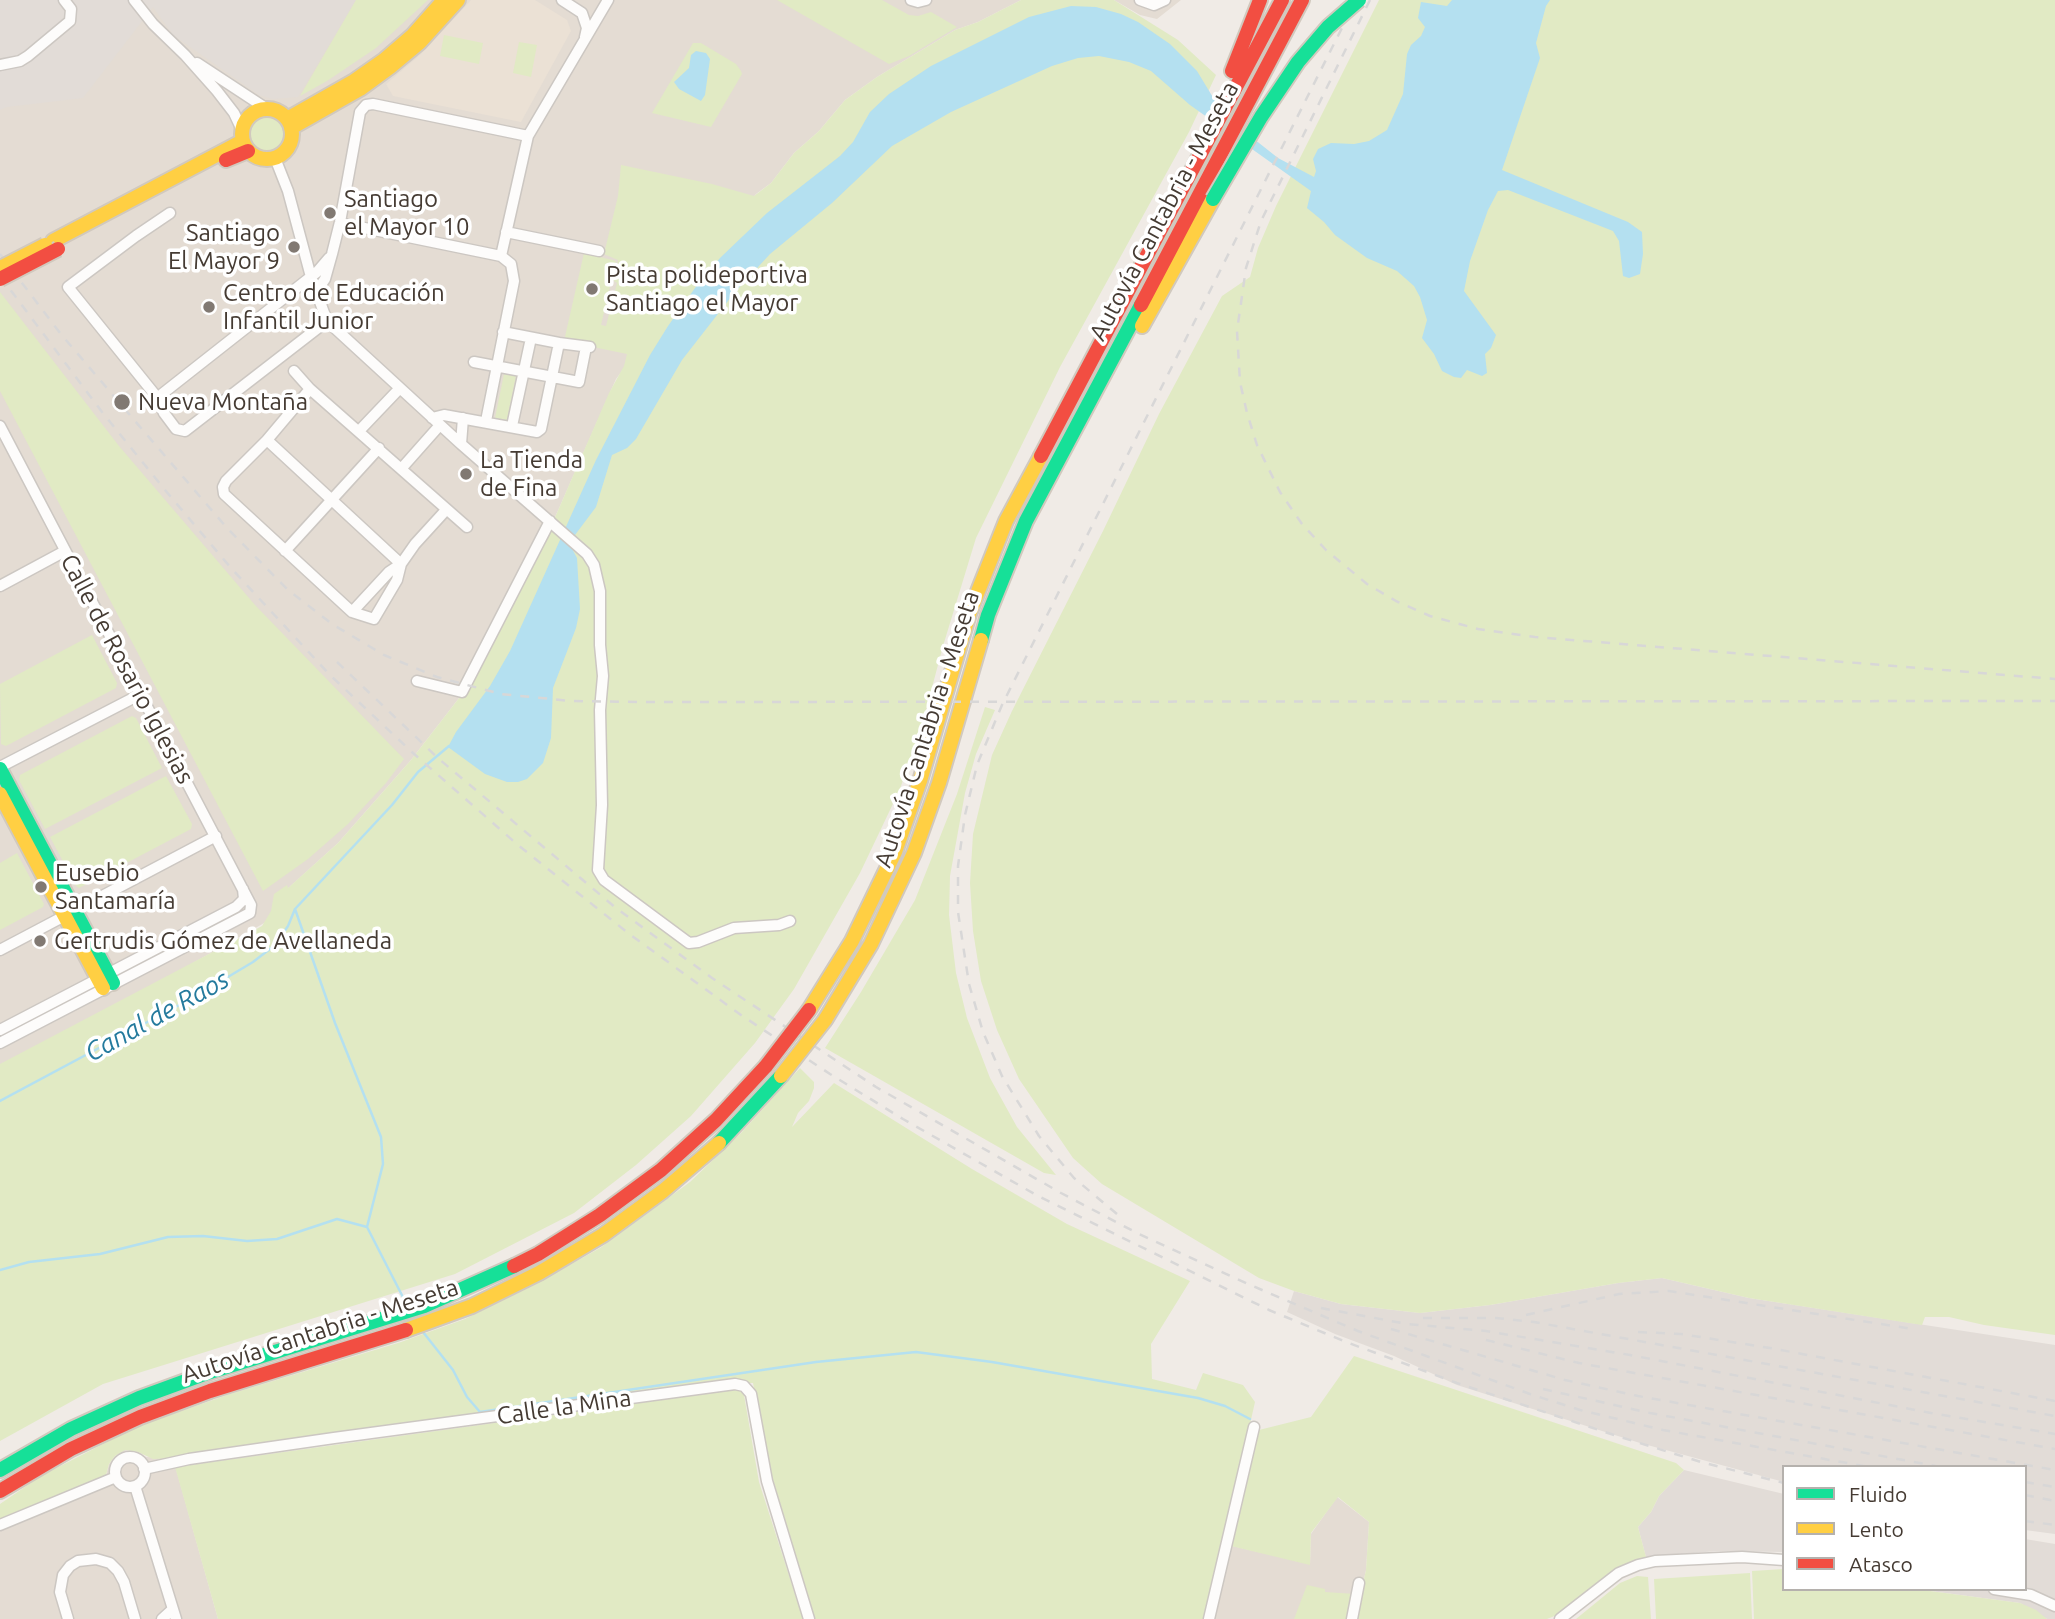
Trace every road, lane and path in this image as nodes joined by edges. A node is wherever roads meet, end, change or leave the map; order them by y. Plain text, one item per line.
1 (64, 0) edge
2 (134, 0) edge
3 (444, 0) edge
4 (458, 0) edge
5 (562, 0) edge
6 (911, 0) edge
7 (926, 0) edge
8 (1140, 0) edge
9 (1166, 0) edge
10 (1260, 0) edge
11 (1282, 0) edge
12 (1302, 0) edge
13 (1359, 0) edge
14 (606, 3) edge
15 (582, 13) junction
16 (585, 40) junction
17 (185, 55) junction
18 (0, 65) edge
19 (1224, 99) junction
20 (267, 109) junction
21 (289, 124) junction
22 (528, 136) junction
23 (244, 141) junction
24 (275, 158) junction
25 (170, 213) dead end
26 (340, 223) junction
27 (506, 232) junction
28 (55, 245) junction
29 (599, 251) dead end
30 (305, 254) junction
31 (501, 256) junction
32 (328, 259) junction
33 (0, 268) edge
34 (311, 277) junction
35 (0, 279) edge
36 (316, 292) junction
37 (327, 321) junction
38 (503, 332) junction
39 (531, 338) junction
40 (559, 343) junction
41 (474, 362) dead end
42 (496, 366) junction
43 (294, 371) dead end
44 (524, 371) junction
45 (552, 377) junction
46 (400, 388) junction
47 (310, 389) junction
48 (162, 394) dead end
49 (463, 418) junction
50 (436, 421) junction
51 (486, 421) junction
52 (0, 426) edge
53 (512, 426) junction
54 (359, 431) junction
55 (267, 440) junction
56 (461, 444) junction
57 (379, 448) junction
58 (401, 469) junction
59 (332, 501) junction
60 (446, 510) junction
61 (553, 525) junction
62 (467, 527) dead end
63 (65, 551) junction
64 (285, 551) junction
65 (401, 564) junction
66 (1006, 566) junction
67 (0, 586) edge
68 (352, 612) junction
69 (417, 681) dead end
70 (141, 694) junction
71 (0, 768) edge
72 (0, 794) edge
73 (216, 836) junction
74 (243, 888) junction
75 (69, 913) junction
76 (790, 921) dead end
77 (0, 950) edge
78 (105, 981) junction
79 (0, 1030) edge
80 (0, 1043) edge
81 (1254, 1427) dead end
82 (144, 1468) junction
83 (0, 1470) edge
84 (116, 1477) junction
85 (135, 1486) junction
86 (0, 1491) edge
87 (0, 1525) edge
88 (1782, 1560) edge
89 (1359, 1583) dead end
90 (2006, 1591) edge
91 (2055, 1606) edge
92 (175, 1614) edge
93 (68, 1619) edge
94 (135, 1619) edge
95 (162, 1619) edge
96 (809, 1619) edge
97 (1209, 1619) edge
98 (1352, 1619) edge
99 (1560, 1619) edge

1 - 18 street
2 - 17 street
3 - 21 main road
4 - 21 main road
5 - 15 street
6 - 7 street
8 - 9 street
10 - 19 main road
11 - 19 main road, Autovía Cantabria - Meseta
12 - 66 main road, Autovía Cantabria - Meseta
13 - 66 main road, bridge
14 - 15 street
14 - 16 street
15 - 16 street
16 - 22 street
17 - 20 street
17 - 23 street
19 - 83 main road, Autovía Cantabria - Meseta, bridge
20 - 21 main road
20 - 23 main road
21 - 24 main road
22 - 26 street
22 - 27 street
23 - 24 main road
23 - 28 main road
24 - 30 street
25 - 37 street
26 - 31 street
26 - 32 street
27 - 29 street
27 - 31 street
28 - 33 main road, bridge
28 - 35 main road, bridge
30 - 32 street
30 - 34 street
31 - 38 street
32 - 34 street
32 - 36 street
34 - 36 street
34 - 48 street
36 - 37 street
37 - 46 street
38 - 39 street
38 - 42 street
39 - 40 street
39 - 44 street
40 - 45 street
40 - 45 street
41 - 42 street
42 - 44 street
42 - 51 street
43 - 47 street
44 - 45 street
44 - 53 street
45 - 53 street
46 - 50 street
46 - 54 street
47 - 54 street
47 - 55 street
49 - 50 street
49 - 51 street
49 - 56 street
50 - 56 street
50 - 58 street
51 - 53 street
52 - 63 street, Calle de Rosario Iglesias
54 - 57 street
55 - 59 street
55 - 64 street
56 - 61 street
57 - 58 street
57 - 59 street
58 - 60 street
59 - 64 street
59 - 65 street
60 - 62 street
60 - 65 street
61 - 69 street
61 - 76 street
63 - 67 street
63 - 70 street, Calle de Rosario Iglesias
64 - 68 street
65 - 68 street
65 - 68 street
66 - 86 main road, Autovía Cantabria - Meseta, bridge
70 - 71 street
70 - 73 street, Calle de Rosario Iglesias
71 - 75 main road
72 - 75 main road
73 - 74 street, Calle de Rosario Iglesias
73 - 75 street
74 - 78 street
74 - 78 street, Calle de Rosario Iglesias
75 - 77 street
75 - 78 main road
78 - 79 street
78 - 80 street
81 - 97 street
82 - 84 street
82 - 85 street
82 - 96 street, Calle la Mina
84 - 85 street
84 - 87 street
85 - 92 street
88 - 99 street
89 - 98 street
90 - 91 street
92 - 95 street
93 - 94 street

